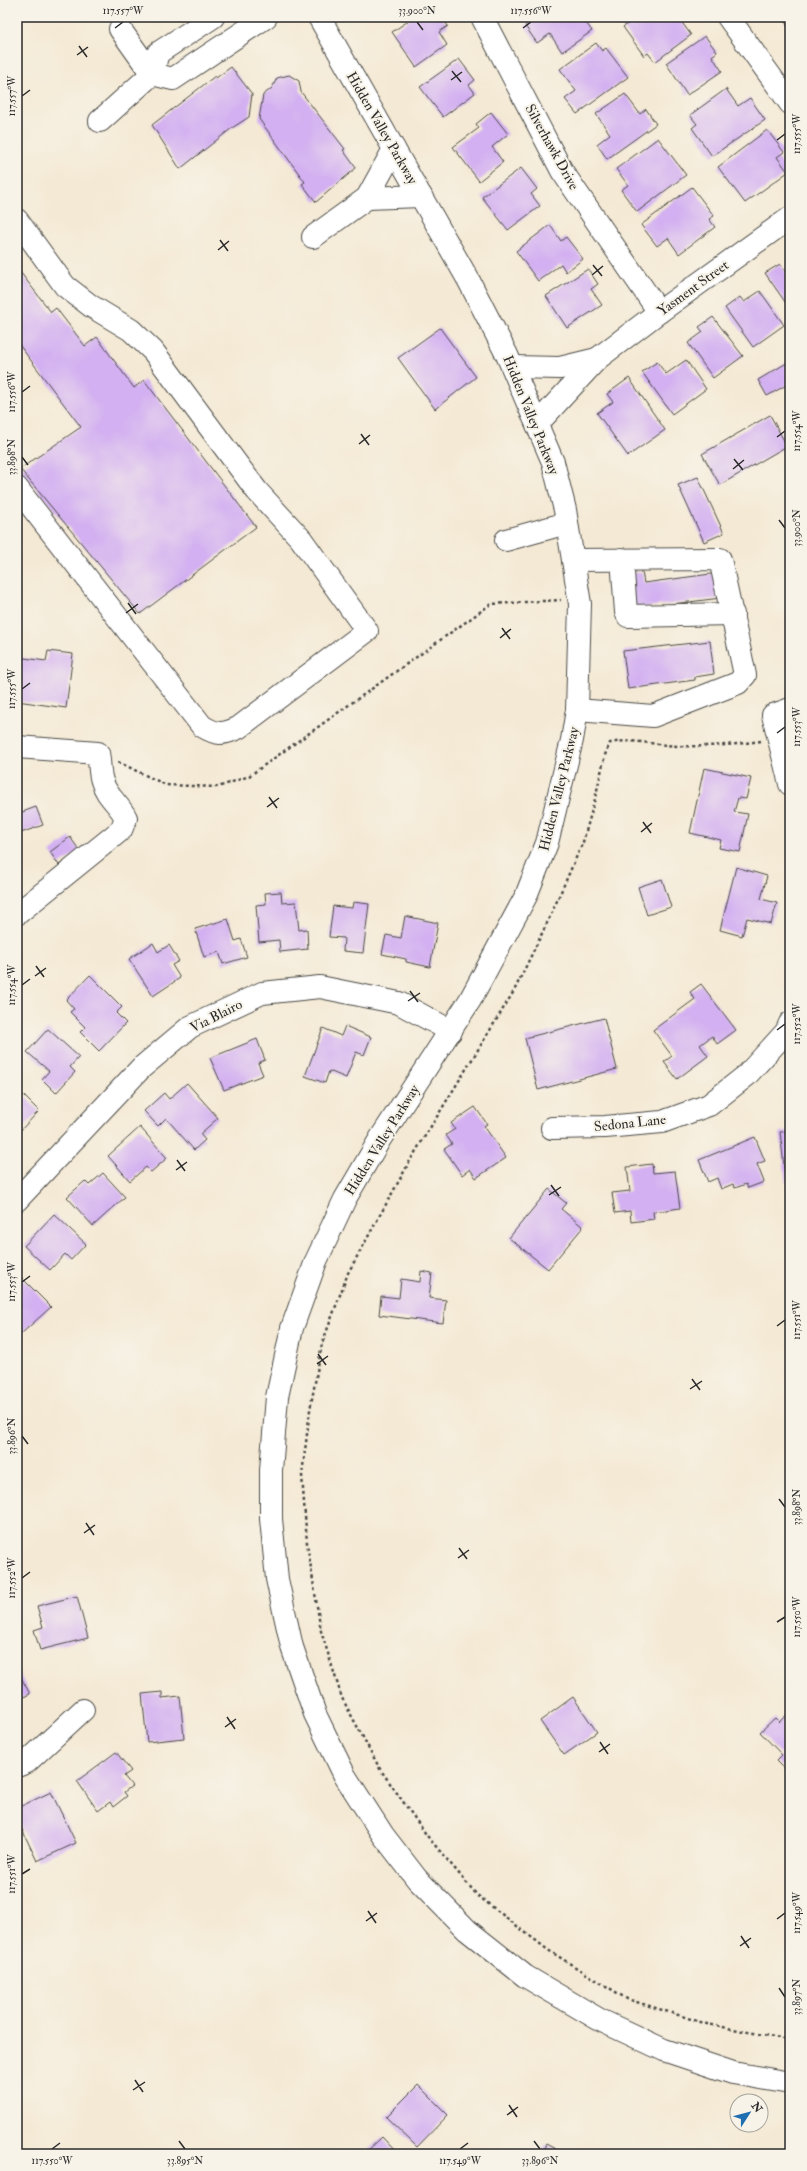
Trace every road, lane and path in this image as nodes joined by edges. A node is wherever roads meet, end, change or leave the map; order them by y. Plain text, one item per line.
1 (213, 17) edge
2 (266, 17) edge
3 (319, 17) edge
4 (482, 17) edge
5 (728, 17) edge
6 (120, 29) dead end
7 (152, 74) junction
8 (790, 103) edge
9 (100, 121) dead end
10 (394, 149) junction
11 (420, 196) junction
12 (367, 198) junction
13 (790, 218) edge
14 (17, 220) edge
15 (313, 237) dead end
16 (658, 312) junction
17 (597, 359) junction
18 (513, 367) junction
19 (538, 423) junction
20 (17, 488) edge
21 (567, 523) junction
22 (506, 540) dead end
23 (622, 559) junction
24 (573, 560) junction
25 (567, 600) dead end
26 (733, 614) junction
27 (577, 710) junction
28 (782, 712) edge
29 (762, 741) dead end
30 (17, 747) edge
31 (98, 753) junction
32 (790, 784) edge
33 (17, 914) edge
34 (789, 1030) edge
35 (451, 1031) junction
36 (552, 1128) dead end
37 (17, 1200) edge
38 (83, 1710) dead end
39 (17, 1766) edge
40 (790, 2040) edge
41 (790, 2083) edge

1 - 7 main road
2 - 7 main road
3 - 10 main road, Hidden Valley Parkway
4 - 16 main road, Silverhawk Drive
5 - 8 main road
6 - 7 main road
7 - 9 main road
10 - 11 main road, Hidden Valley Parkway
10 - 12 main road
11 - 12 main road
11 - 18 main road, Hidden Valley Parkway
12 - 15 main road
13 - 16 main road, Yasment Street
14 - 20 main road
16 - 17 main road, Yasment Street
17 - 18 main road, Yasment Street
17 - 19 main road, Yasment Street
18 - 19 main road, Hidden Valley Parkway
19 - 21 main road, Hidden Valley Parkway
21 - 22 main road
21 - 24 main road, Hidden Valley Parkway
23 - 24 main road
23 - 26 main road
23 - 26 main road
24 - 27 main road, Hidden Valley Parkway
25 - 31 path
26 - 27 main road
27 - 35 main road, Hidden Valley Parkway
28 - 32 main road
29 - 40 path
30 - 31 main road
31 - 33 main road
34 - 36 main road, Sedona Lane
35 - 37 main road, Via Blairo
35 - 41 main road, Hidden Valley Parkway
38 - 39 main road

